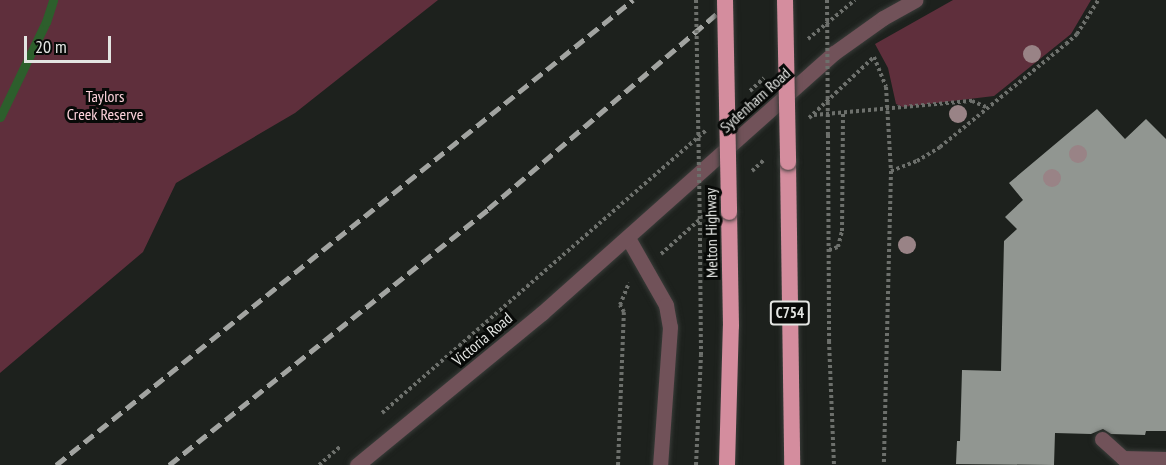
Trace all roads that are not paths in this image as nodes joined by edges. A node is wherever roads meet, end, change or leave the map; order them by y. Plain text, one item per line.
1 (725, 0) edge
2 (785, 0) edge
3 (915, 0) edge
4 (628, 238) junction
5 (1102, 439) dead end
6 (1166, 459) edge
7 (357, 465) edge
8 (660, 465) edge
9 (727, 465) edge
10 (792, 465) edge

1 - 9 highway, Melton Highway, bridge
2 - 10 highway, C754, bridge
3 - 4 street, Sydenham Road
4 - 7 street, Victoria Road
4 - 8 street
5 - 6 street

